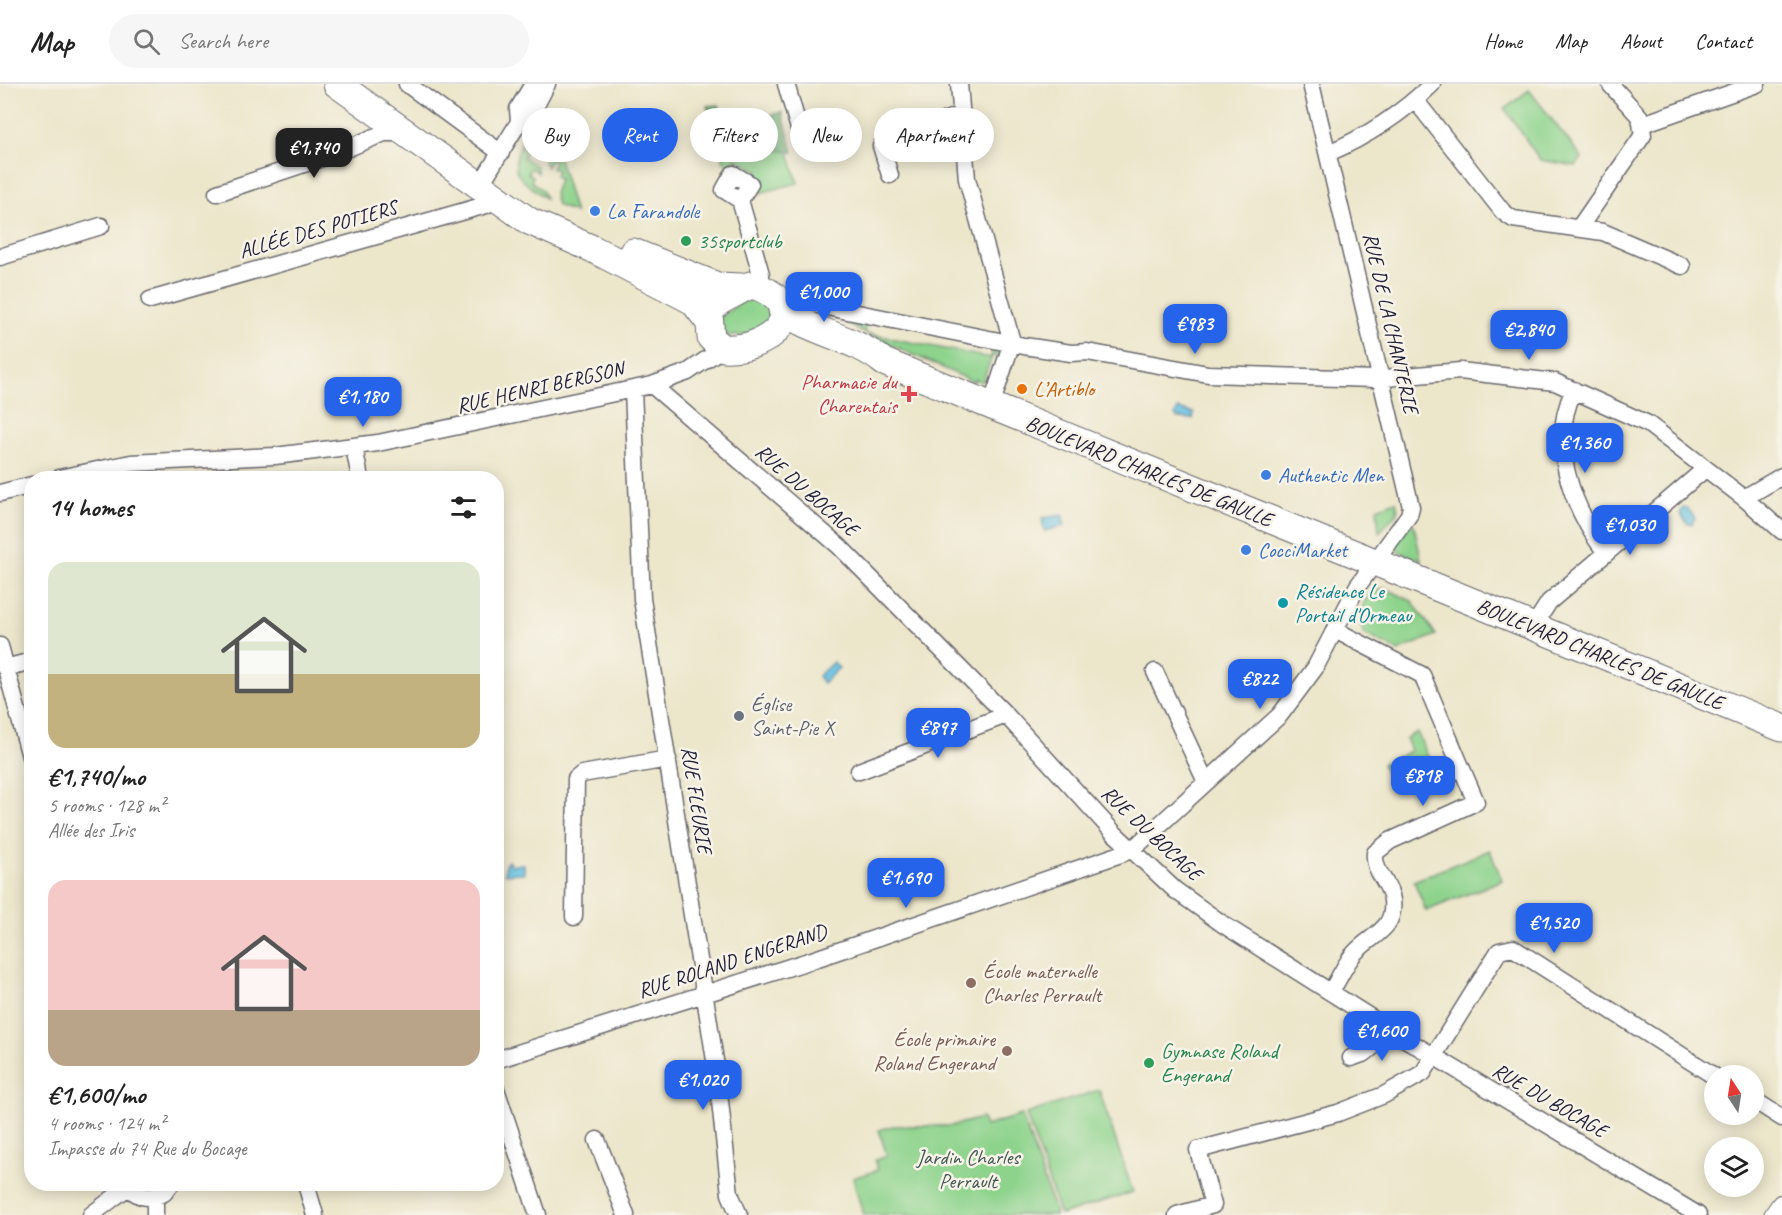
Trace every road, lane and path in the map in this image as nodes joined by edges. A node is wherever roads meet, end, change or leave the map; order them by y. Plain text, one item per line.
1 (337, 84) edge
2 (364, 84) edge
3 (406, 84) edge
4 (533, 84) edge
5 (547, 84) edge
6 (786, 84) edge
7 (959, 84) edge
8 (1311, 84) edge
9 (1432, 84) edge
10 (1610, 84) edge
11 (1757, 84) edge
12 (1416, 101) junction
13 (793, 108) edge
14 (961, 108) edge
15 (519, 122) junction
16 (1643, 124) junction
17 (405, 133) junction
18 (1328, 153) junction
19 (886, 162) edge
20 (965, 162) edge
21 (890, 175) dead end
22 (490, 178) junction
23 (217, 194) dead end
24 (741, 200) dead end
25 (101, 226) dead end
26 (1579, 228) junction
27 (0, 256) edge
28 (1682, 266) dead end
29 (752, 287) junction
30 (150, 300) dead end
31 (779, 315) junction
32 (711, 341) junction
33 (1012, 342) junction
34 (1377, 379) junction
35 (652, 385) junction
36 (633, 390) junction
37 (1574, 390) junction
38 (991, 406) junction
39 (354, 447) junction
40 (1704, 469) junction
41 (93, 471) edge
42 (359, 471) edge
43 (1782, 476) edge
44 (24, 487) edge
45 (0, 493) edge
46 (1744, 498) junction
47 (1782, 531) edge
48 (1606, 553) junction
49 (1374, 563) junction
50 (1533, 627) junction
51 (1335, 630) junction
52 (0, 646) edge
53 (24, 663) edge
54 (5, 668) junction
55 (1155, 672) dead end
56 (1006, 716) junction
57 (1782, 728) edge
58 (24, 736) edge
59 (668, 759) junction
60 (859, 771) dead end
61 (1206, 782) junction
62 (1133, 849) junction
63 (574, 917) dead end
64 (1331, 992) junction
65 (705, 994) junction
66 (1392, 1031) junction
67 (1435, 1055) junction
68 (504, 1057) edge
69 (1351, 1058) dead end
70 (1704, 1070) edge
71 (1764, 1106) edge
72 (504, 1113) edge
73 (1782, 1118) edge
74 (597, 1140) dead end
75 (121, 1191) edge
76 (133, 1191) edge
77 (166, 1191) edge
78 (308, 1191) edge
79 (155, 1197) junction
80 (1782, 1205) edge
81 (1215, 1210) edge
82 (91, 1215) edge
83 (155, 1215) edge
84 (315, 1215) edge
85 (538, 1215) edge
86 (626, 1215) edge
87 (739, 1215) edge
88 (1177, 1215) edge
89 (1698, 1215) edge
90 (1775, 1215) edge

1 - 17 main road
2 - 22 main road
3 - 22 street
4 - 15 street
5 - 15 street
6 - 13 street
7 - 14 street
8 - 18 street, RUE DE LA CHANTERIE
9 - 12 street
10 - 16 street
11 - 16 street
12 - 18 street
12 - 26 street
15 - 22 street
16 - 26 street
17 - 22 main road
17 - 23 street
18 - 34 street, RUE DE LA CHANTERIE
19 - 21 street
20 - 33 street
22 - 29 main road
22 - 30 street, ALLÉE DES POTIERS
22 - 32 main road
24 - 29 street
25 - 27 street
26 - 28 street
29 - 31 main road
29 - 32 main road
31 - 32 main road
31 - 33 street
31 - 38 main road, BOULEVARD CHARLES DE GAULLE
32 - 35 street, RUE HENRI BERGSON
33 - 34 street
33 - 38 street
34 - 37 street
34 - 49 street, RUE DE LA CHANTERIE
35 - 36 street, RUE HENRI BERGSON
35 - 56 street, RUE DU BOCAGE
36 - 39 street, RUE HENRI BERGSON
36 - 59 street, RUE FLEURIE
37 - 40 street
37 - 48 street
38 - 49 main road, BOULEVARD CHARLES DE GAULLE
39 - 41 street, RUE HENRI BERGSON
39 - 42 street
40 - 46 street
40 - 48 street
43 - 46 street
44 - 45 street
46 - 47 street
48 - 50 street
49 - 50 main road, BOULEVARD CHARLES DE GAULLE
49 - 51 street, RUE ROLAND ENGERAND
50 - 57 main road, BOULEVARD CHARLES DE GAULLE
51 - 61 street, RUE ROLAND ENGERAND
51 - 64 street
52 - 54 street
53 - 54 street
54 - 58 street
55 - 61 street
56 - 60 street
56 - 62 street, RUE DU BOCAGE
59 - 63 street
59 - 65 street, RUE FLEURIE
61 - 62 street, RUE ROLAND ENGERAND
62 - 64 street, RUE DU BOCAGE
62 - 65 street, RUE ROLAND ENGERAND
64 - 66 street, RUE DU BOCAGE
65 - 68 street, RUE ROLAND ENGERAND
65 - 87 street, RUE FLEURIE
66 - 67 street, RUE DU BOCAGE
66 - 69 street
67 - 70 street
67 - 81 street
67 - 89 street, RUE DU BOCAGE
71 - 73 street
72 - 85 street
74 - 86 street
75 - 82 street
76 - 79 street
77 - 79 street
78 - 84 street
79 - 83 street
80 - 90 street
81 - 88 street

